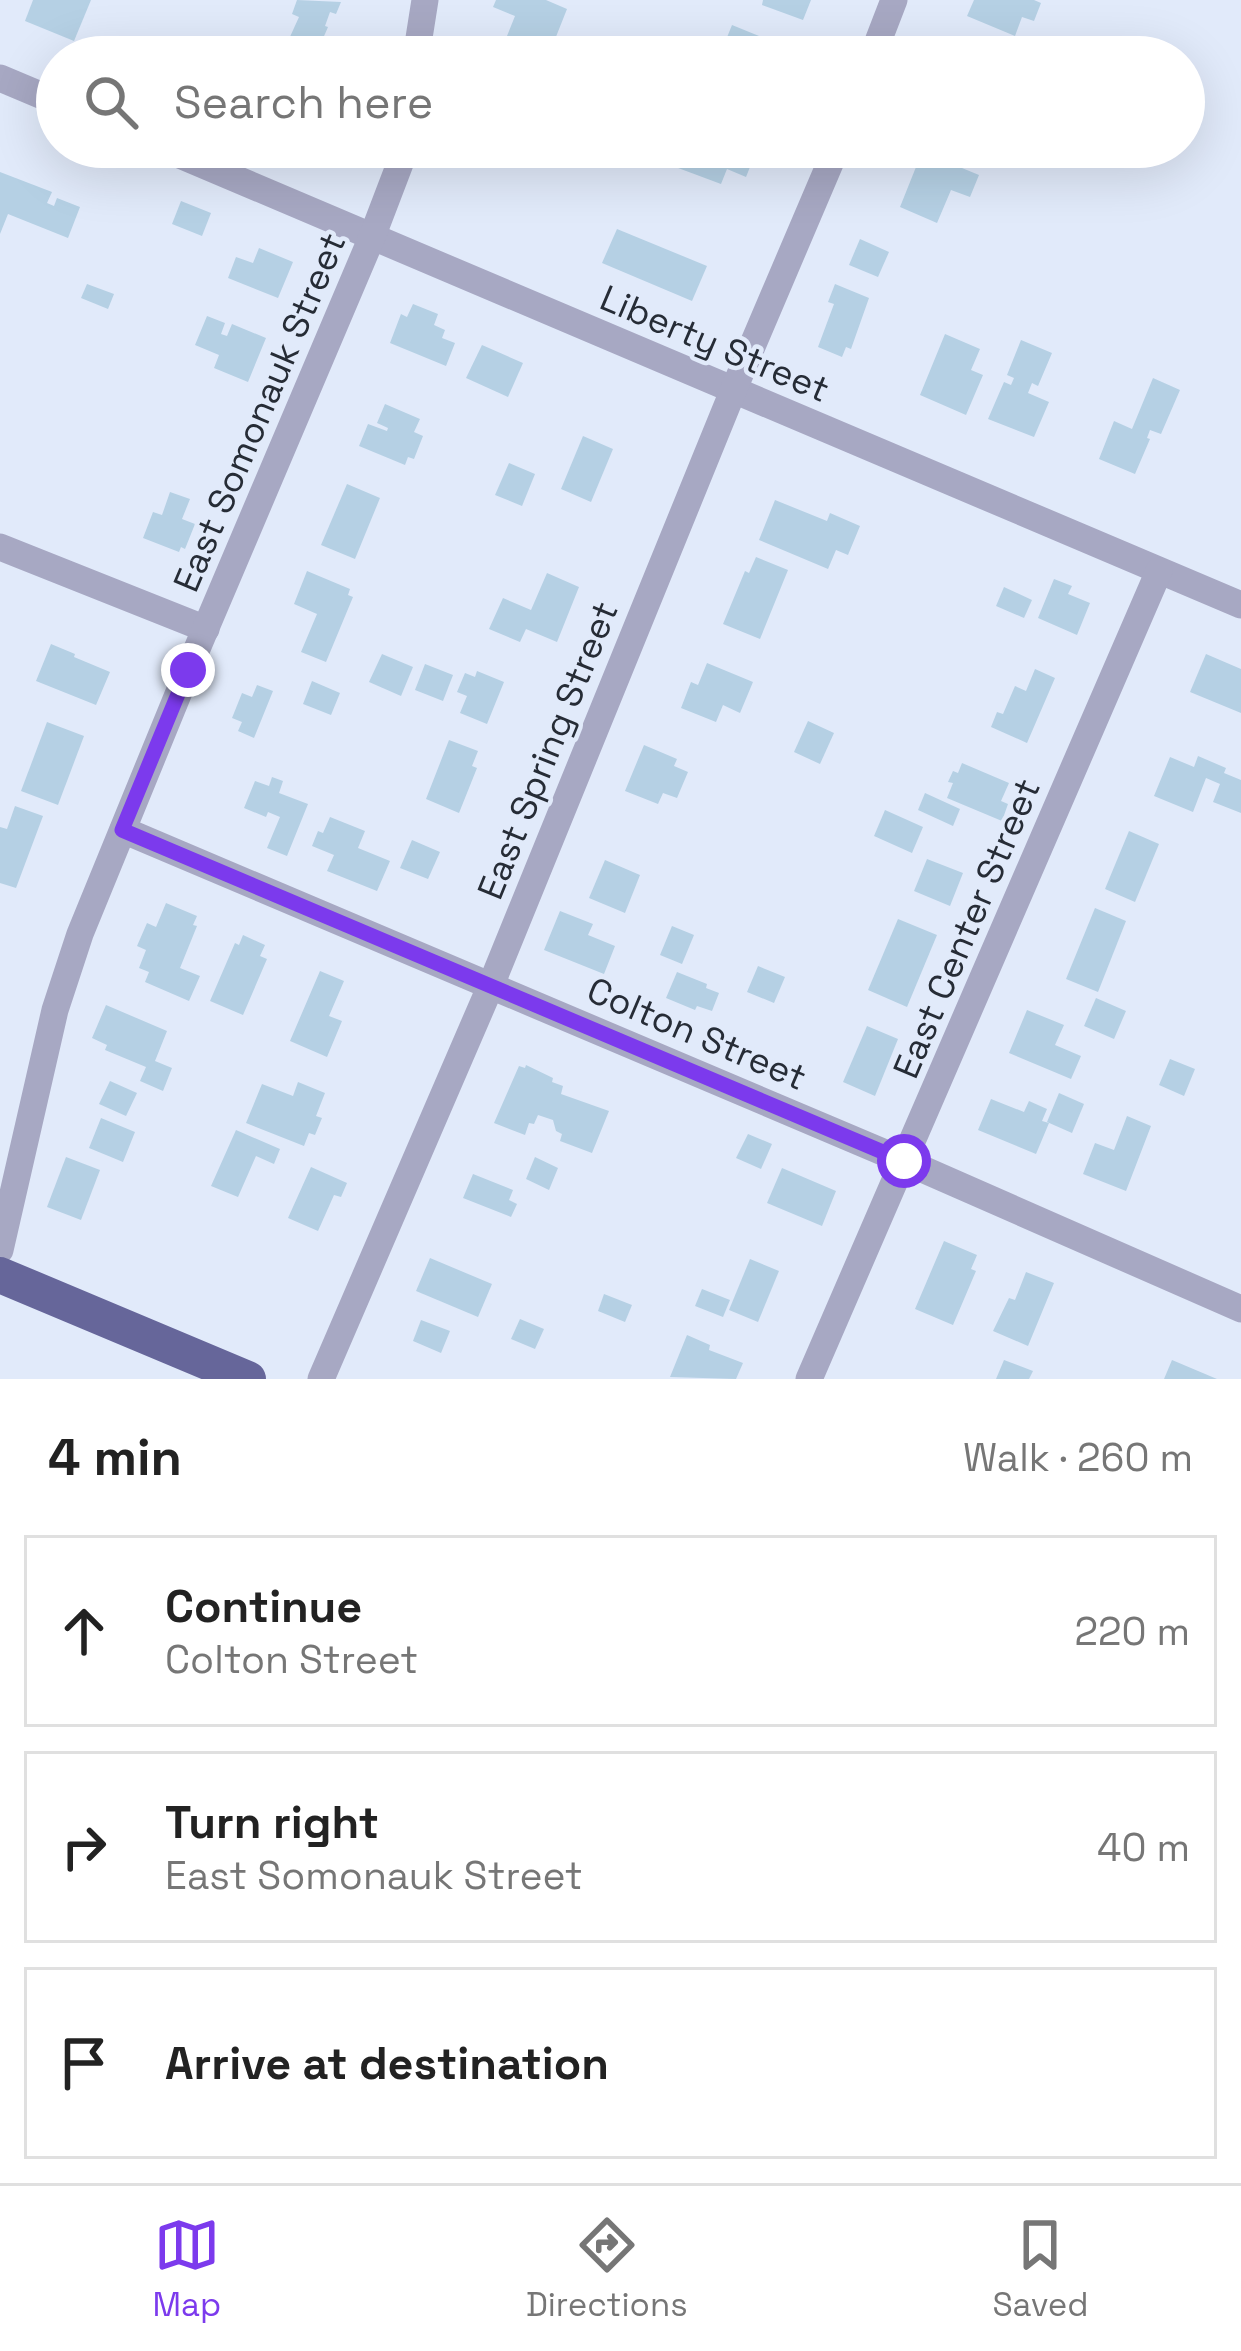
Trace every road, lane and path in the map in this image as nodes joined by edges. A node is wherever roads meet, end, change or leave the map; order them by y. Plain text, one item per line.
1 (425, 0) edge
2 (894, 0) edge
3 (419, 36) edge
4 (880, 36) edge
5 (0, 78) edge
6 (36, 94) edge
7 (210, 168) edge
8 (398, 168) edge
9 (828, 168) edge
10 (372, 237) junction
11 (733, 391) junction
12 (0, 547) edge
13 (1159, 571) junction
14 (1241, 605) edge
15 (206, 628) junction
16 (122, 830) junction
17 (491, 985) junction
18 (904, 1161) junction
19 (0, 1250) edge
20 (0, 1275) edge
21 (1241, 1309) edge
22 (248, 1379) edge
23 (321, 1379) edge
24 (809, 1379) edge

1 - 3 street
2 - 4 street
5 - 6 street
7 - 10 street, Liberty Street
8 - 10 street, East Somonauk Street
9 - 11 street, East Spring Street
10 - 11 street, Liberty Street
10 - 15 street, East Somonauk Street
11 - 13 street, Liberty Street
11 - 17 street, East Spring Street
12 - 15 street
13 - 14 street, Liberty Street
13 - 18 street, East Center Street
15 - 16 street, East Somonauk Street
16 - 17 street, Colton Street
16 - 19 street, East Somonauk Street
17 - 18 street, Colton Street
17 - 23 street, East Spring Street
18 - 21 street, Colton Street
18 - 24 street, East Center Street
20 - 22 highway

